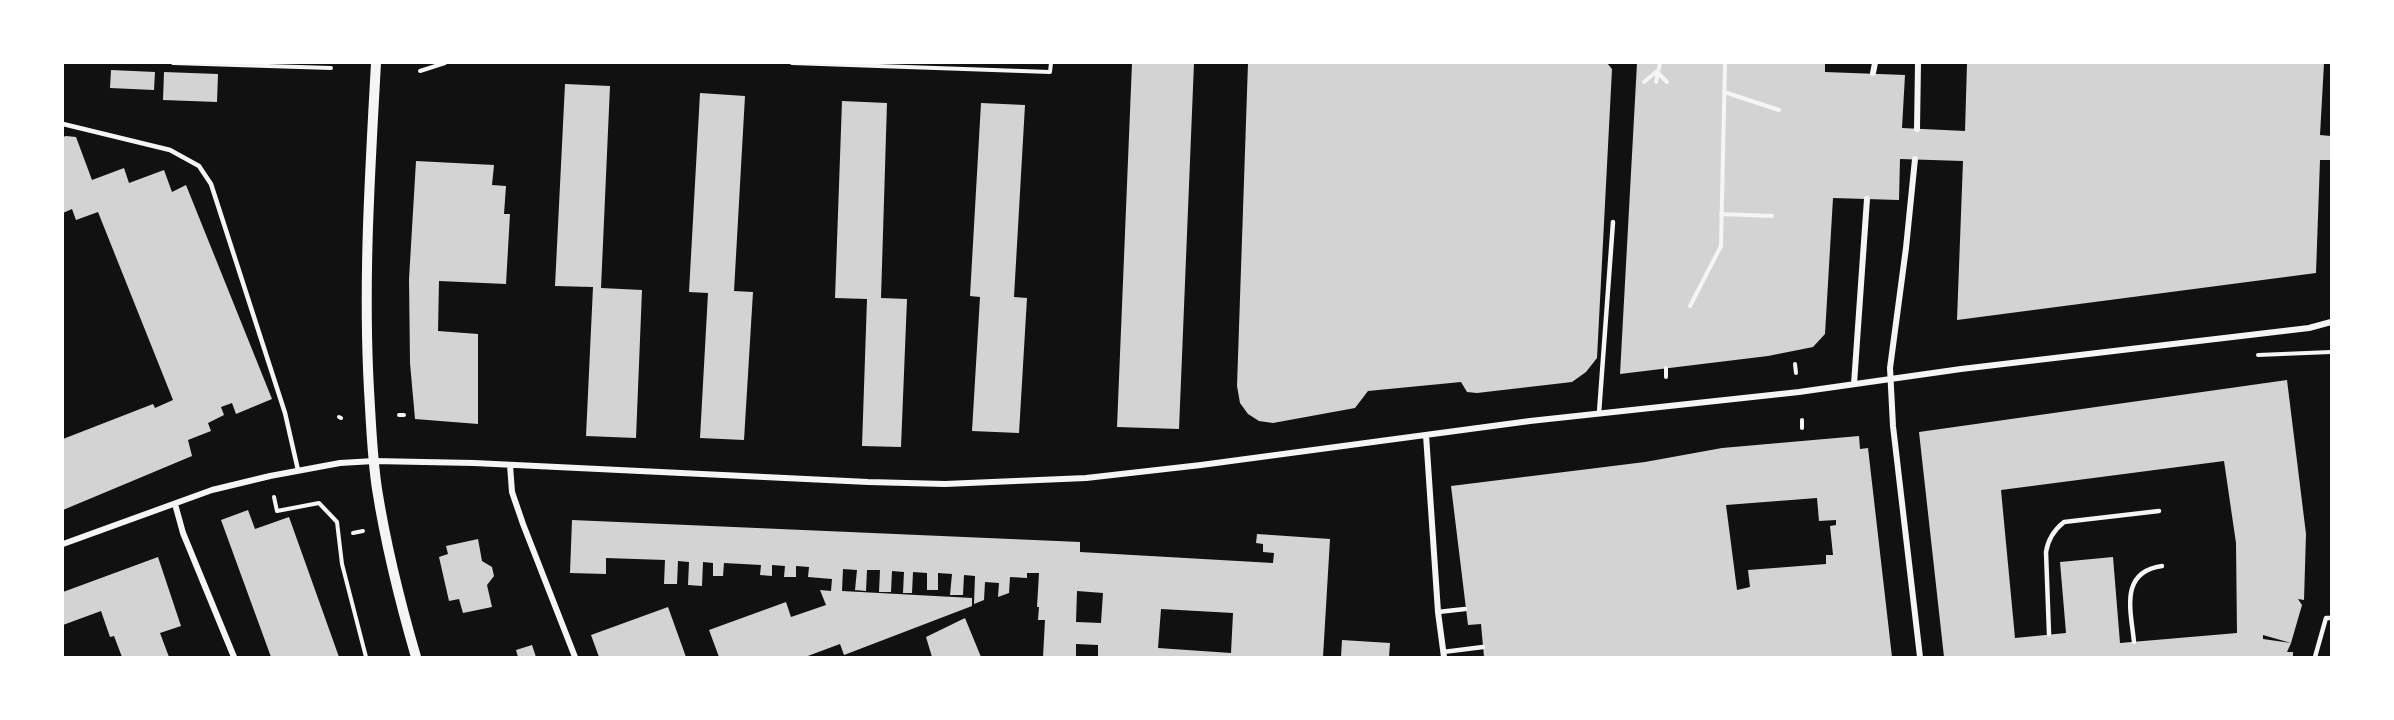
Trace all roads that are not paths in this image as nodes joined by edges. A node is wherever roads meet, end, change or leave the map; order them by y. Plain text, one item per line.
1 (376, 63) edge
2 (1875, 63) edge
3 (1918, 63) edge
4 (1873, 73) dead end
5 (63, 124) edge
6 (1917, 129) dead end
7 (1915, 159) dead end
8 (1866, 199) dead end
9 (1612, 222) dead end
10 (2331, 322) edge
11 (1890, 379) junction
12 (1854, 384) junction
13 (1599, 413) junction
14 (1426, 435) junction
15 (374, 461) junction
16 (510, 465) junction
17 (298, 470) junction
18 (175, 504) junction
19 (2159, 511) dead end
20 (63, 544) edge
21 (2162, 566) dead end
22 (1466, 609) dead end
23 (1438, 612) junction
24 (2331, 618) edge
25 (2049, 634) dead end
26 (2134, 642) dead end
27 (1483, 647) dead end
28 (1444, 654) edge
29 (234, 657) edge
30 (416, 657) edge
31 (575, 657) edge
32 (1920, 657) edge
33 (2315, 657) edge

1 - 15 street
2 - 4 street
3 - 6 street
5 - 17 lane
7 - 11 street
8 - 12 street
9 - 13 lane
10 - 11 street
11 - 12 street
11 - 32 street
12 - 13 street
13 - 14 street
14 - 16 street
14 - 23 street
15 - 16 street
15 - 17 street
15 - 30 street
16 - 31 street
17 - 18 street
18 - 20 street
18 - 29 street
19 - 25 lane
21 - 26 lane
22 - 23 lane
23 - 28 street
24 - 33 lane
27 - 28 lane

